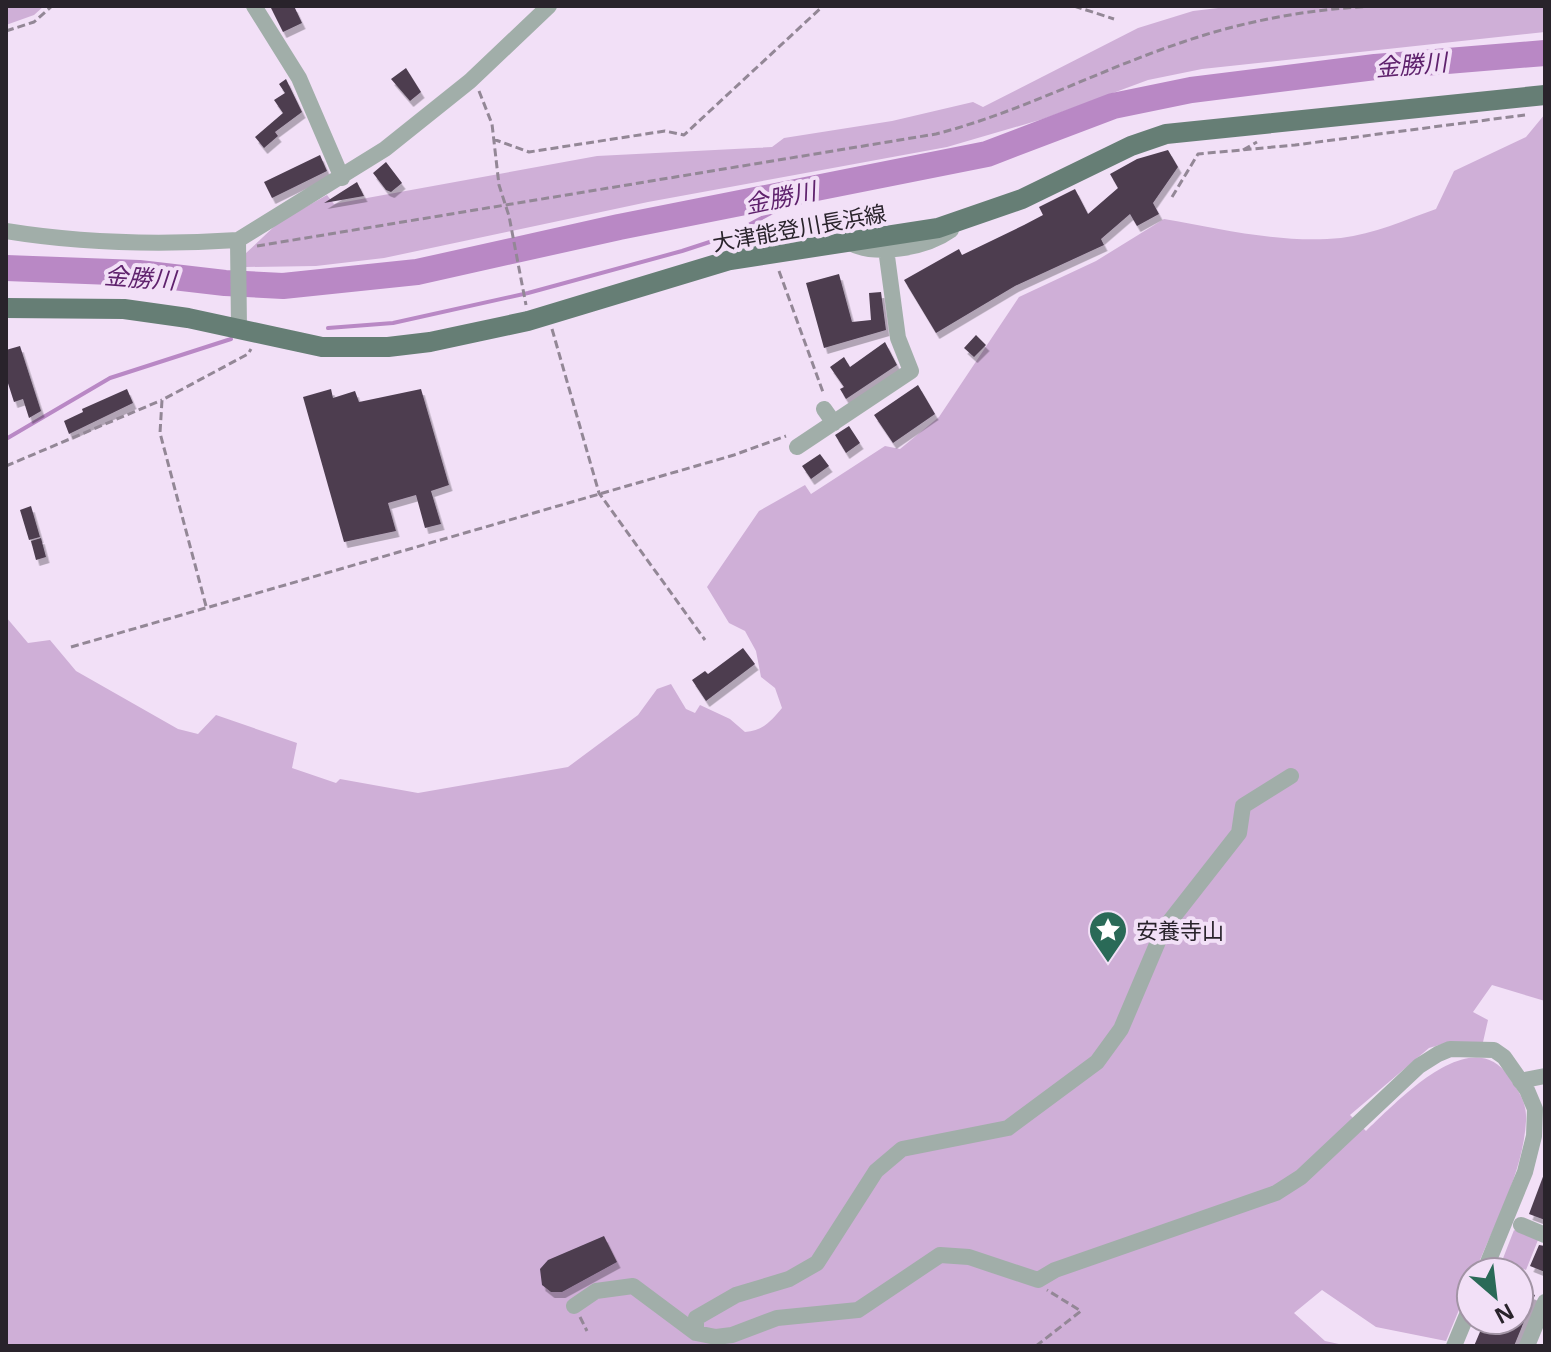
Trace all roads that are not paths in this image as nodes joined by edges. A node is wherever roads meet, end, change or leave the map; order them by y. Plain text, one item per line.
1 (254, 6) edge
2 (549, 6) edge
3 (1542, 95) edge
4 (342, 178) junction
5 (962, 221) junction
6 (6, 231) edge
7 (847, 241) junction
8 (238, 248) junction
9 (886, 249) junction
10 (6, 308) edge
11 (240, 323) junction
12 (794, 440) road end
13 (1291, 776) dead end
14 (1545, 1076) edge
15 (1520, 1081) junction
16 (1521, 1225) dead end
17 (1545, 1235) edge
18 (1491, 1256) edge
19 (1545, 1302) edge
20 (574, 1306) dead end
21 (696, 1333) junction
22 (1527, 1346) edge

1 - 4 street
2 - 4 street
3 - 5 main road, 大津能登川長浜線
4 - 8 street
5 - 7 main road, 大津能登川長浜線
5 - 9 street
6 - 8 street
7 - 9 street
7 - 11 main road, 大津能登川長浜線
8 - 11 street
9 - 12 street
10 - 11 main road, 大津能登川長浜線
13 - 21 street
14 - 15 street
15 - 18 street
15 - 21 street
16 - 17 street
19 - 22 street
20 - 21 street

